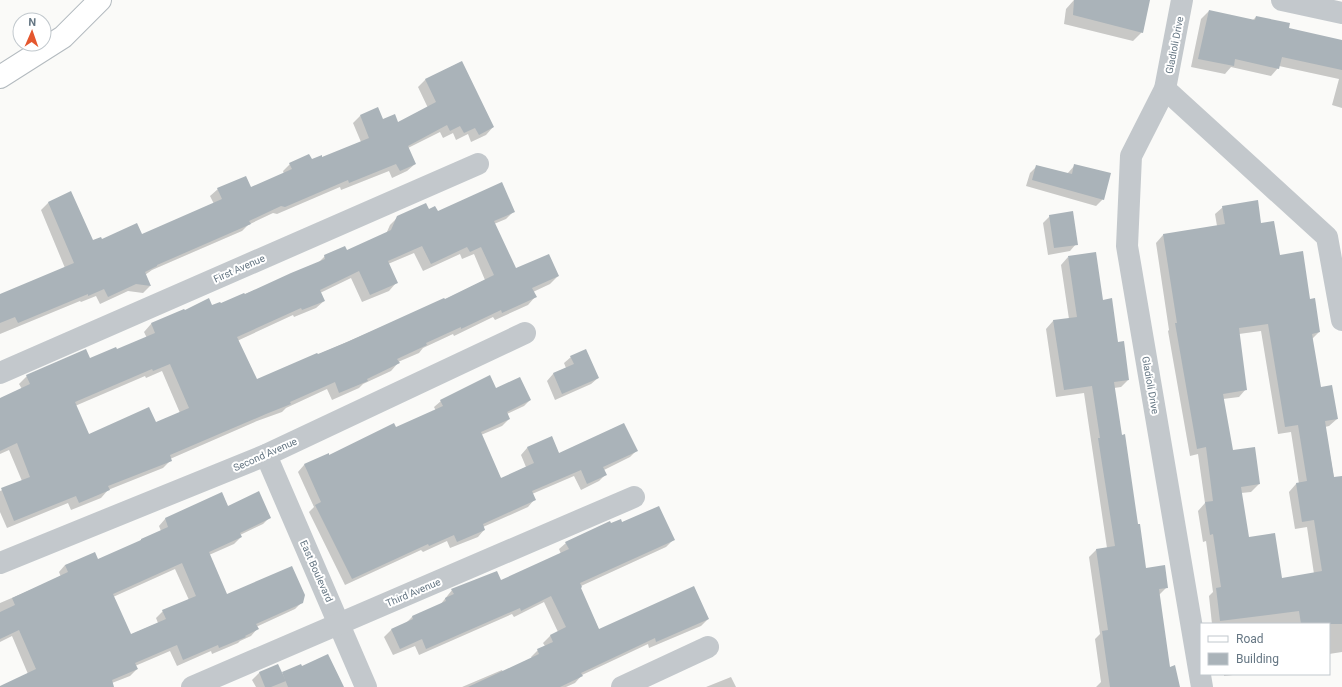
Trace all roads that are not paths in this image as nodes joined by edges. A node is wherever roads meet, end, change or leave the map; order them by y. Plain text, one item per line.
1 (100, 0) edge
2 (1182, 0) edge
3 (1282, 0) edge
4 (1342, 13) edge
5 (0, 77) edge
6 (1165, 89) junction
7 (478, 164) dead end
8 (1342, 320) edge
9 (525, 333) dead end
10 (0, 373) edge
11 (266, 455) junction
12 (634, 498) dead end
13 (0, 562) edge
14 (340, 624) junction
15 (708, 647) dead end
16 (192, 687) edge
17 (366, 687) edge
18 (622, 687) edge
19 (1202, 687) edge

1 - 5 street
2 - 6 street, Gladioli Drive
3 - 4 street
6 - 8 street
6 - 19 street, Gladioli Drive
7 - 10 street, First Avenue
9 - 11 street, Second Avenue
11 - 13 street, Second Avenue
11 - 14 street, East Boulevard
12 - 14 street, Third Avenue
14 - 16 street, Third Avenue
14 - 17 street, East Boulevard
15 - 18 street

